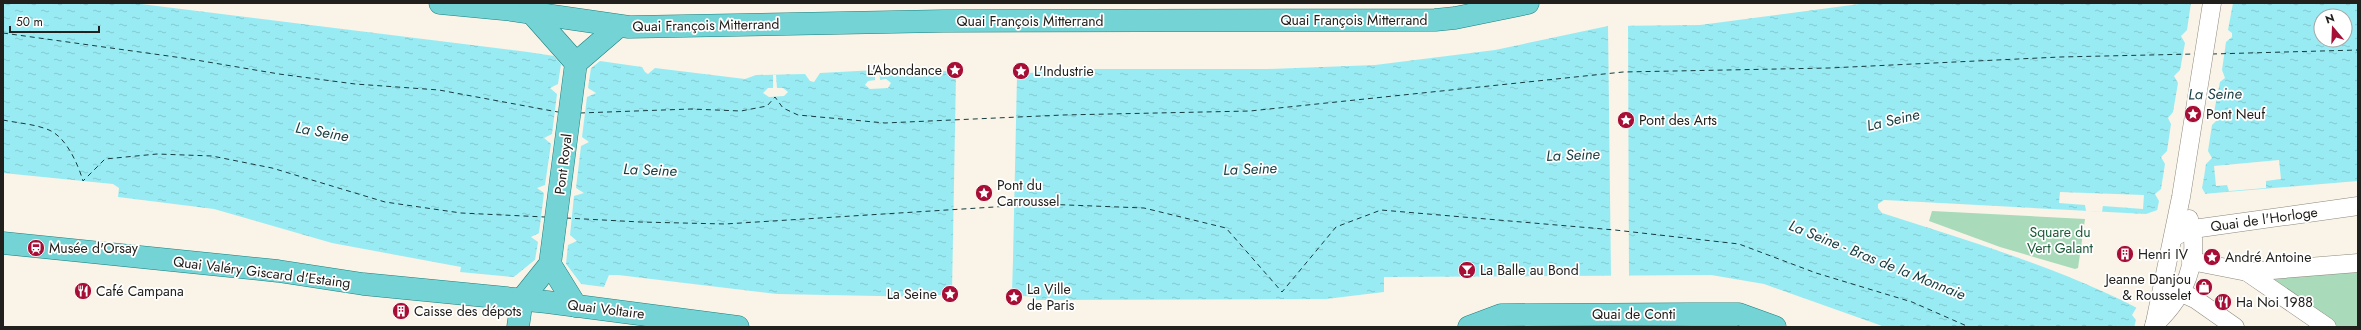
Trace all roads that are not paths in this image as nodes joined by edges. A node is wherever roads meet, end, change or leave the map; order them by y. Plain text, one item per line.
1 (440, 3) edge
2 (1528, 3) edge
3 (2212, 3) edge
4 (529, 8) edge
5 (619, 26) junction
6 (576, 63) junction
7 (2358, 206) edge
8 (2183, 227) junction
9 (3, 244) edge
10 (2191, 260) junction
11 (2358, 263) edge
12 (2248, 272) junction
13 (550, 275) junction
14 (2163, 278) junction
15 (2181, 292) junction
16 (522, 299) junction
17 (2165, 305) junction
18 (576, 306) junction
19 (654, 321) edge
20 (1490, 322) edge
21 (2154, 326) edge
22 (518, 327) edge
23 (738, 327) edge
24 (1469, 327) edge
25 (1775, 327) edge
26 (2235, 327) edge
27 (2327, 327) edge

1 - 4 main road, Quai François Mitterrand
2 - 5 main road, Quai François Mitterrand
3 - 8 street
4 - 5 main road, Quai François Mitterrand
4 - 6 main road
5 - 6 main road
6 - 13 main road, Pont Royal
7 - 8 street, Quai de l'Horloge
8 - 10 street
8 - 14 street
9 - 16 main road, Quai Valéry Giscard d'Estaing
10 - 12 street
10 - 15 street
11 - 12 street
12 - 27 street
13 - 16 main road
13 - 18 main road
14 - 15 street
14 - 17 street
15 - 17 street
15 - 26 street
16 - 18 main road, Quai Voltaire
16 - 22 main road
17 - 21 street
18 - 19 main road, Quai Voltaire
19 - 23 main road, Quai Voltaire
20 - 24 main road, Quai de Conti
20 - 25 main road, Quai de Conti

